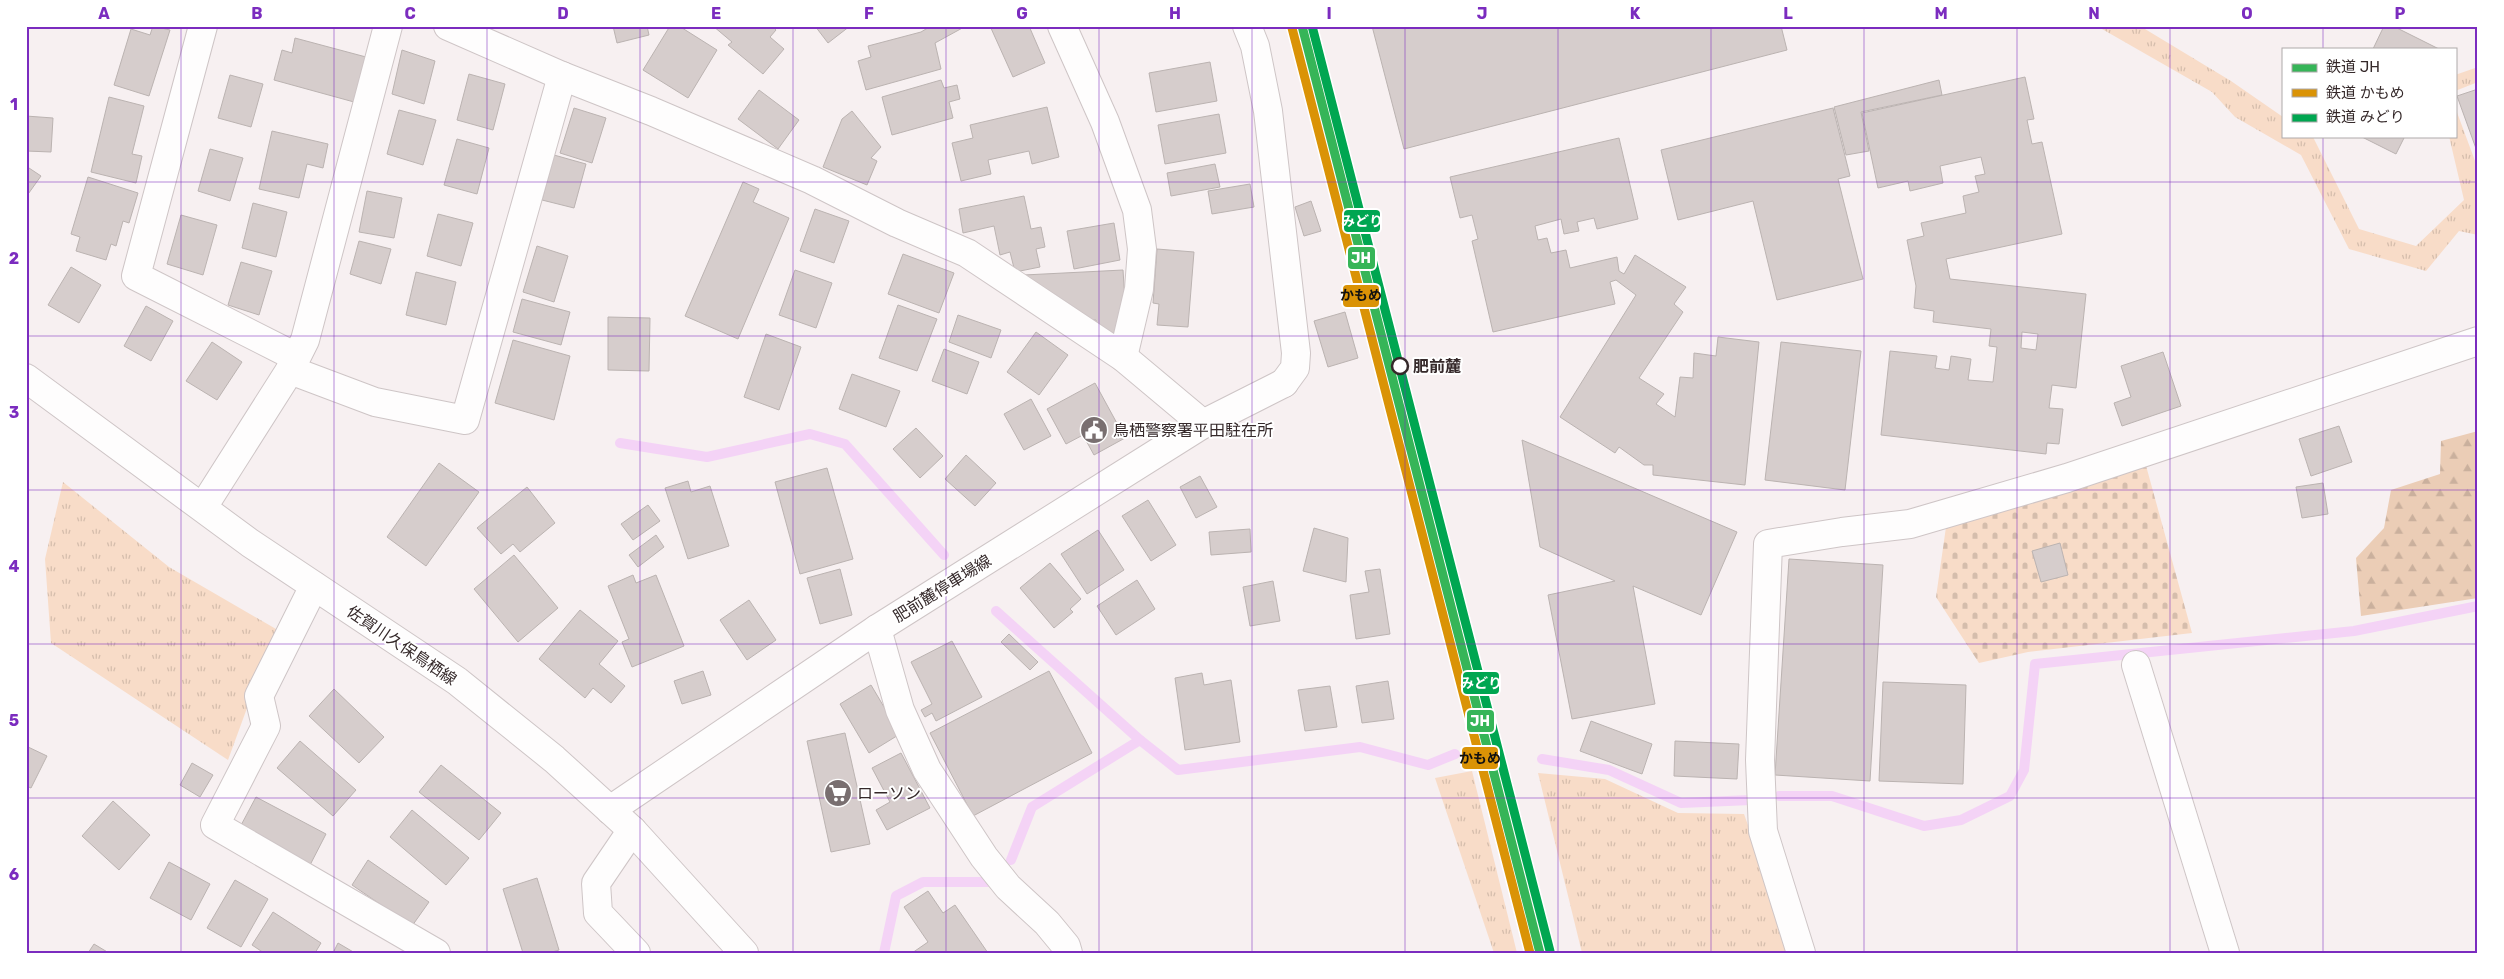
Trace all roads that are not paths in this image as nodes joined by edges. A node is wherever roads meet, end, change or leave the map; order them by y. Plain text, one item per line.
1 (203, 26) edge
2 (388, 26) edge
3 (448, 26) edge
4 (1062, 26) edge
5 (1248, 26) edge
6 (562, 76) junction
7 (2478, 341) edge
8 (1124, 357) junction
9 (293, 364) junction
10 (26, 378) edge
11 (1203, 424) junction
12 (203, 508) junction
13 (314, 586) junction
14 (877, 628) junction
15 (2136, 665) dead end
16 (610, 810) junction
17 (632, 830) junction
18 (436, 953) edge
19 (636, 953) edge
20 (744, 953) edge
21 (1068, 953) edge
22 (1801, 953) edge
23 (2225, 953) edge

1 - 9 street
2 - 9 street
3 - 6 street
4 - 8 street
5 - 11 street, 肥前麓停車場線
6 - 8 street
6 - 9 street
7 - 22 street
8 - 11 street
9 - 12 street
10 - 12 street, 佐賀川久保鳥栖線
11 - 14 street, 肥前麓停車場線
12 - 13 street, 佐賀川久保鳥栖線
13 - 16 street, 佐賀川久保鳥栖線
13 - 18 street
14 - 16 street, 肥前麓停車場線
14 - 21 street
15 - 23 street
16 - 17 street, 佐賀川久保鳥栖線
17 - 19 street
17 - 20 street, 佐賀川久保鳥栖線

